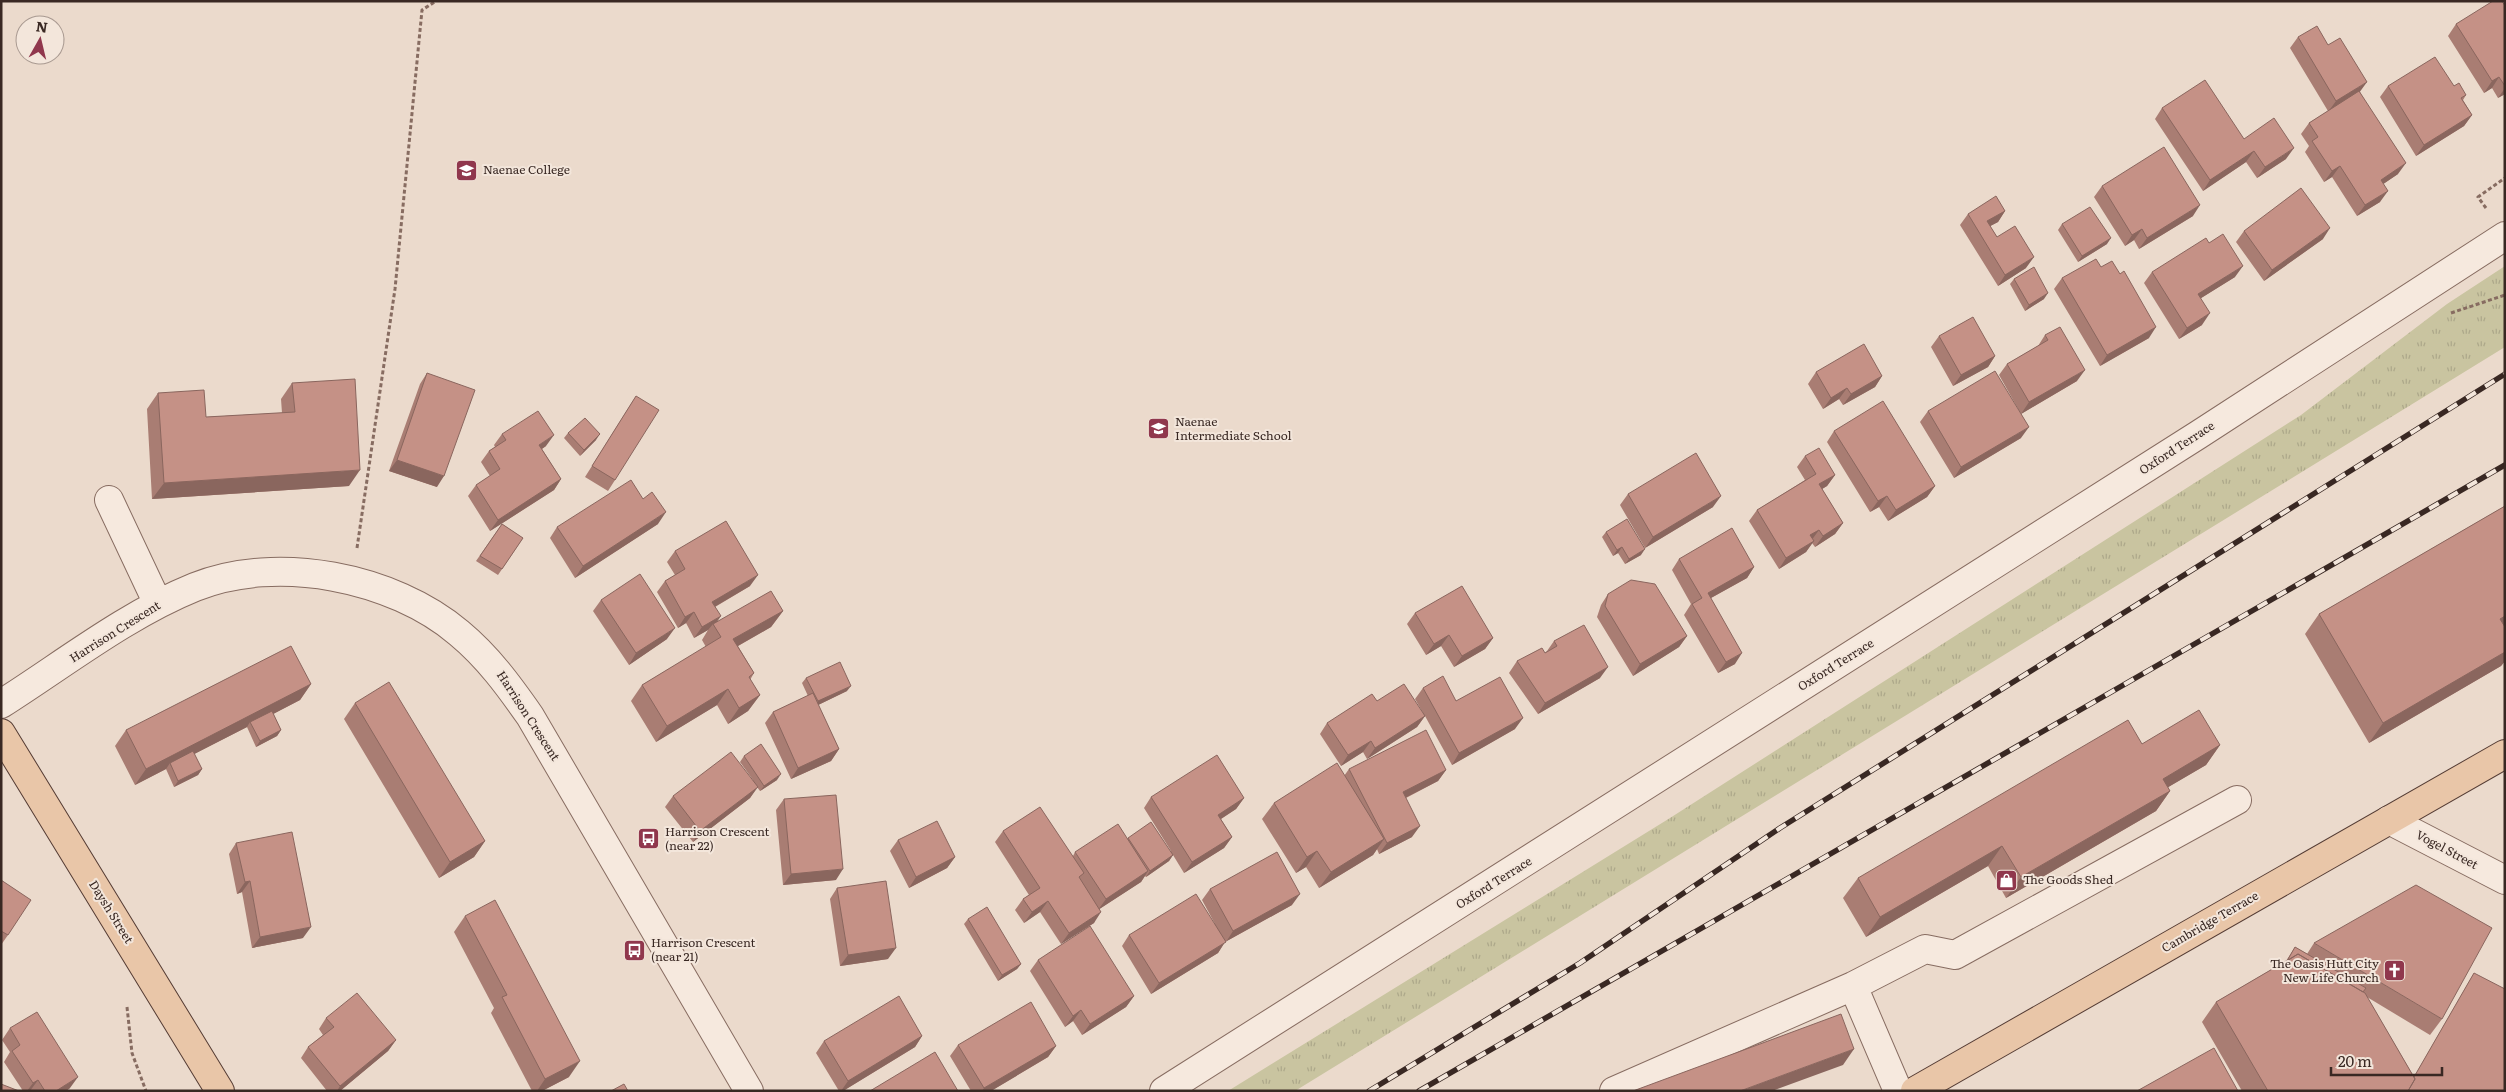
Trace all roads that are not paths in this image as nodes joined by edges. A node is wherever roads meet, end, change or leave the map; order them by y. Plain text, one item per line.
1 (2505, 236) edge
2 (109, 500) dead end
3 (158, 604) junction
4 (1, 704) edge
5 (1, 733) edge
6 (2504, 757) edge
7 (2237, 800) dead end
8 (2389, 820) junction
9 (2505, 880) edge
10 (1853, 986) junction
11 (1929, 1088) edge
12 (220, 1091) edge
13 (749, 1091) edge
14 (1164, 1091) edge
15 (1614, 1091) edge
16 (1898, 1091) edge

1 - 14 street, Oxford Terrace
2 - 3 street
3 - 4 street, Harrison Crescent
3 - 13 street, Harrison Crescent
5 - 12 main road, Daysh Street
6 - 8 main road, Cambridge Terrace
7 - 10 street
8 - 9 street, Vogel Street
8 - 11 main road, Cambridge Terrace
10 - 15 street
10 - 16 street

